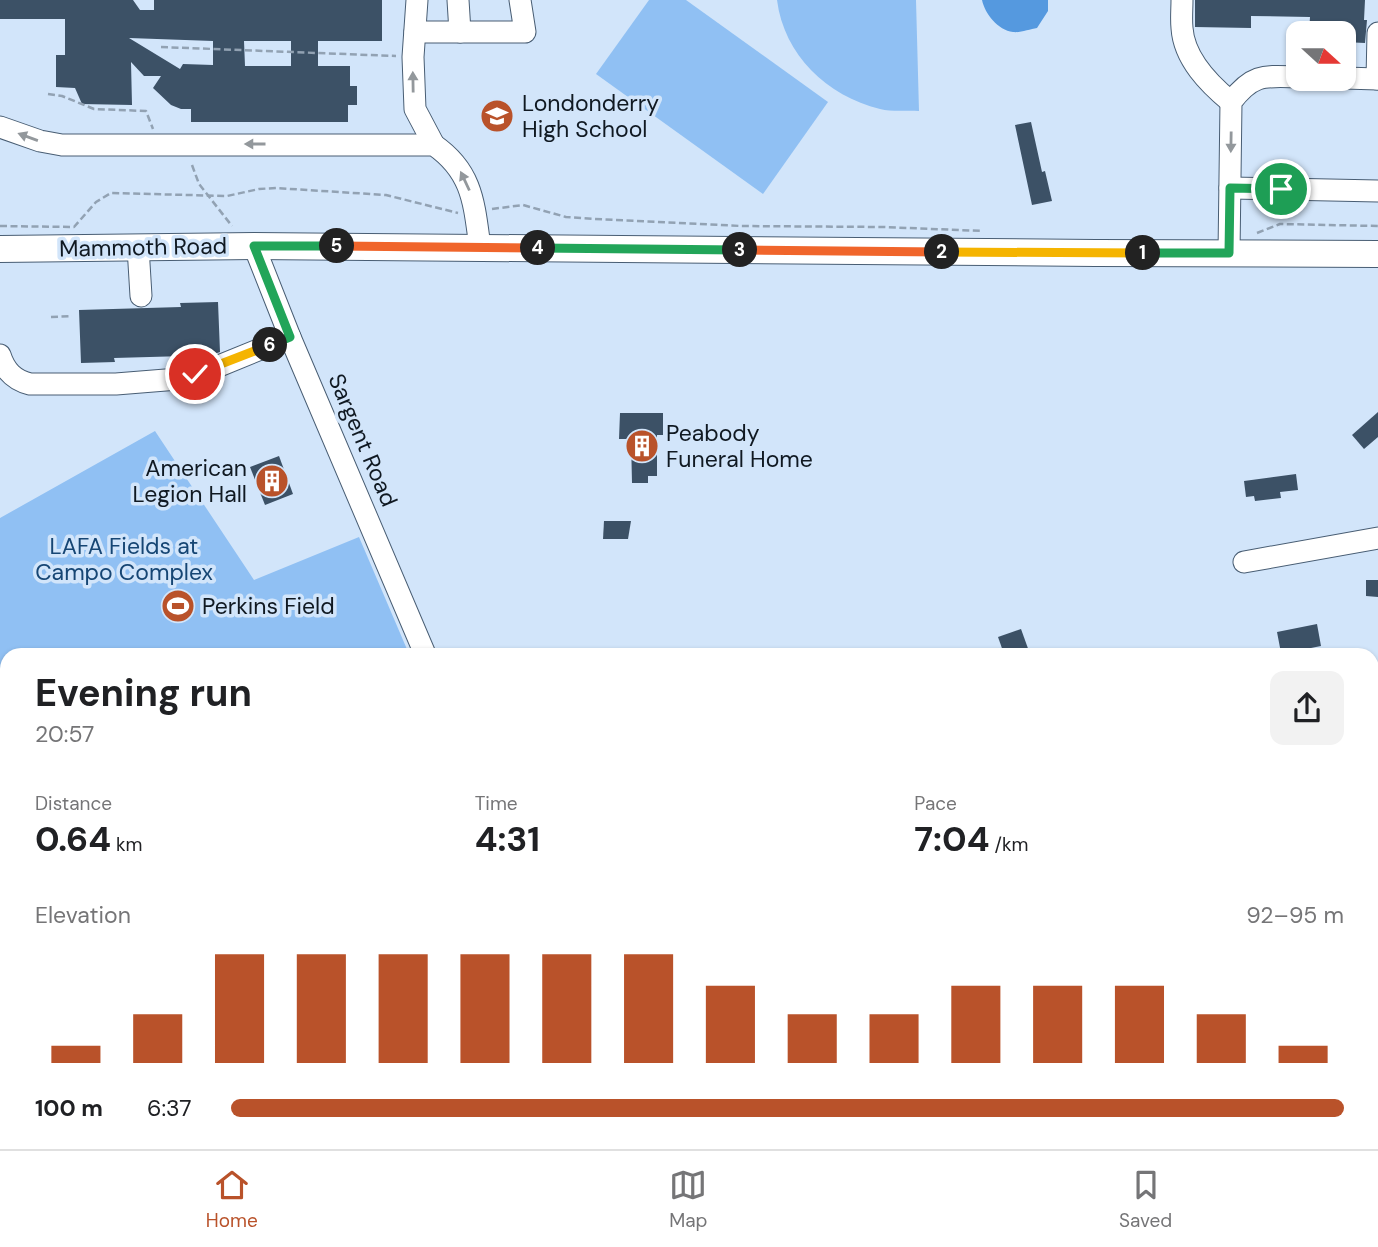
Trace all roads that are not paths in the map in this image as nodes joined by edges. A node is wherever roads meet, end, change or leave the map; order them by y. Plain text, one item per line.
1 (417, 0) edge
2 (458, 0) edge
3 (520, 0) edge
4 (1182, 0) edge
5 (415, 32) junction
6 (460, 32) junction
7 (1378, 33) edge
8 (1286, 77) edge
9 (1356, 78) edge
10 (1377, 79) edge
11 (1231, 102) junction
12 (0, 127) edge
13 (433, 145) junction
14 (1230, 188) junction
15 (1378, 191) edge
16 (244, 239) junction
17 (138, 247) junction
18 (480, 247) junction
19 (0, 249) edge
20 (1229, 253) junction
21 (1378, 254) edge
22 (141, 296) dead end
23 (290, 337) junction
24 (0, 355) edge
25 (1378, 538) edge
26 (1244, 562) dead end
27 (422, 648) edge

1 - 5 street
2 - 6 street
3 - 6 street
4 - 11 street
5 - 6 street
13 -> 5 street
7 - 10 street
8 - 11 street
9 - 10 street
11 -> 14 street
13 -> 12 street
18 -> 13 street
14 - 15 street
14 - 20 street
16 - 17 main road, Mammoth Road
16 - 18 main road, Mammoth Road
16 - 23 street, Sargent Road
17 - 19 main road, Mammoth Road
17 - 22 street
18 - 20 main road, Mammoth Road
20 - 21 main road, Mammoth Road
23 - 24 street
23 - 27 street, Sargent Road
25 - 26 street

